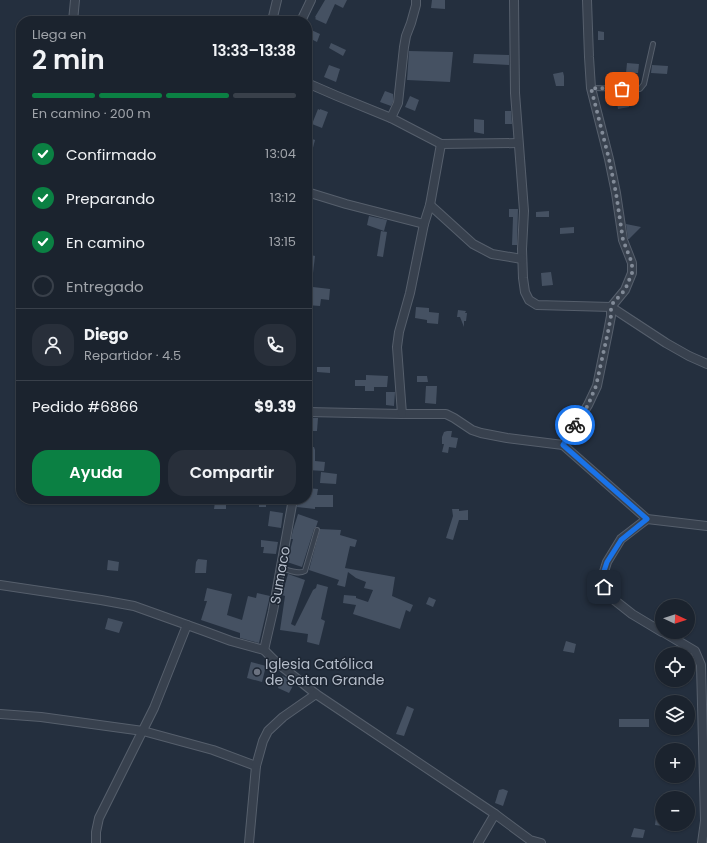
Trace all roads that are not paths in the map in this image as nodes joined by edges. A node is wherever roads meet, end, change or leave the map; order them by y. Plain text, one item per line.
1 (75, 0) edge
2 (276, 0) edge
3 (310, 0) edge
4 (416, 0) edge
5 (514, 0) edge
6 (587, 0) edge
7 (73, 16) edge
8 (273, 16) edge
9 (303, 16) edge
10 (653, 44) dead end
11 (312, 85) edge
12 (591, 88) junction
13 (391, 118) junction
14 (440, 144) junction
15 (518, 144) junction
16 (312, 194) edge
17 (430, 205) junction
18 (424, 224) junction
19 (522, 258) junction
20 (611, 307) junction
21 (707, 364) edge
22 (312, 412) edge
23 (402, 414) junction
24 (563, 445) junction
25 (292, 504) edge
26 (647, 519) junction
27 (707, 526) edge
28 (317, 530) dead end
29 (281, 568) junction
30 (0, 585) edge
31 (187, 625) junction
32 (655, 628) edge
33 (674, 639) edge
34 (264, 650) junction
35 (316, 694) junction
36 (0, 714) edge
37 (144, 731) junction
38 (256, 766) junction
39 (495, 814) junction
40 (96, 843) edge
41 (249, 843) edge
42 (478, 843) edge
43 (541, 843) edge
44 (702, 843) edge

1 - 7 street
2 - 8 street
3 - 9 street
4 - 13 street
5 - 15 street
6 - 12 street
10 - 12 lane
11 - 13 street
12 - 20 street
13 - 14 street
14 - 15 street
14 - 17 street
15 - 19 street
16 - 18 street
17 - 18 street
17 - 19 street
18 - 23 street
19 - 20 street
20 - 21 street
20 - 24 street
22 - 23 street
23 - 24 street
24 - 26 street
25 - 29 street, Sumaco
26 - 27 street
26 - 32 street
28 - 29 lane
29 - 34 street, Sumaco
30 - 31 street
31 - 34 street
31 - 37 street
33 - 44 street
34 - 35 street
35 - 38 street
35 - 39 street
36 - 37 street
37 - 38 street
37 - 40 street
38 - 41 street
39 - 42 street
39 - 43 street

